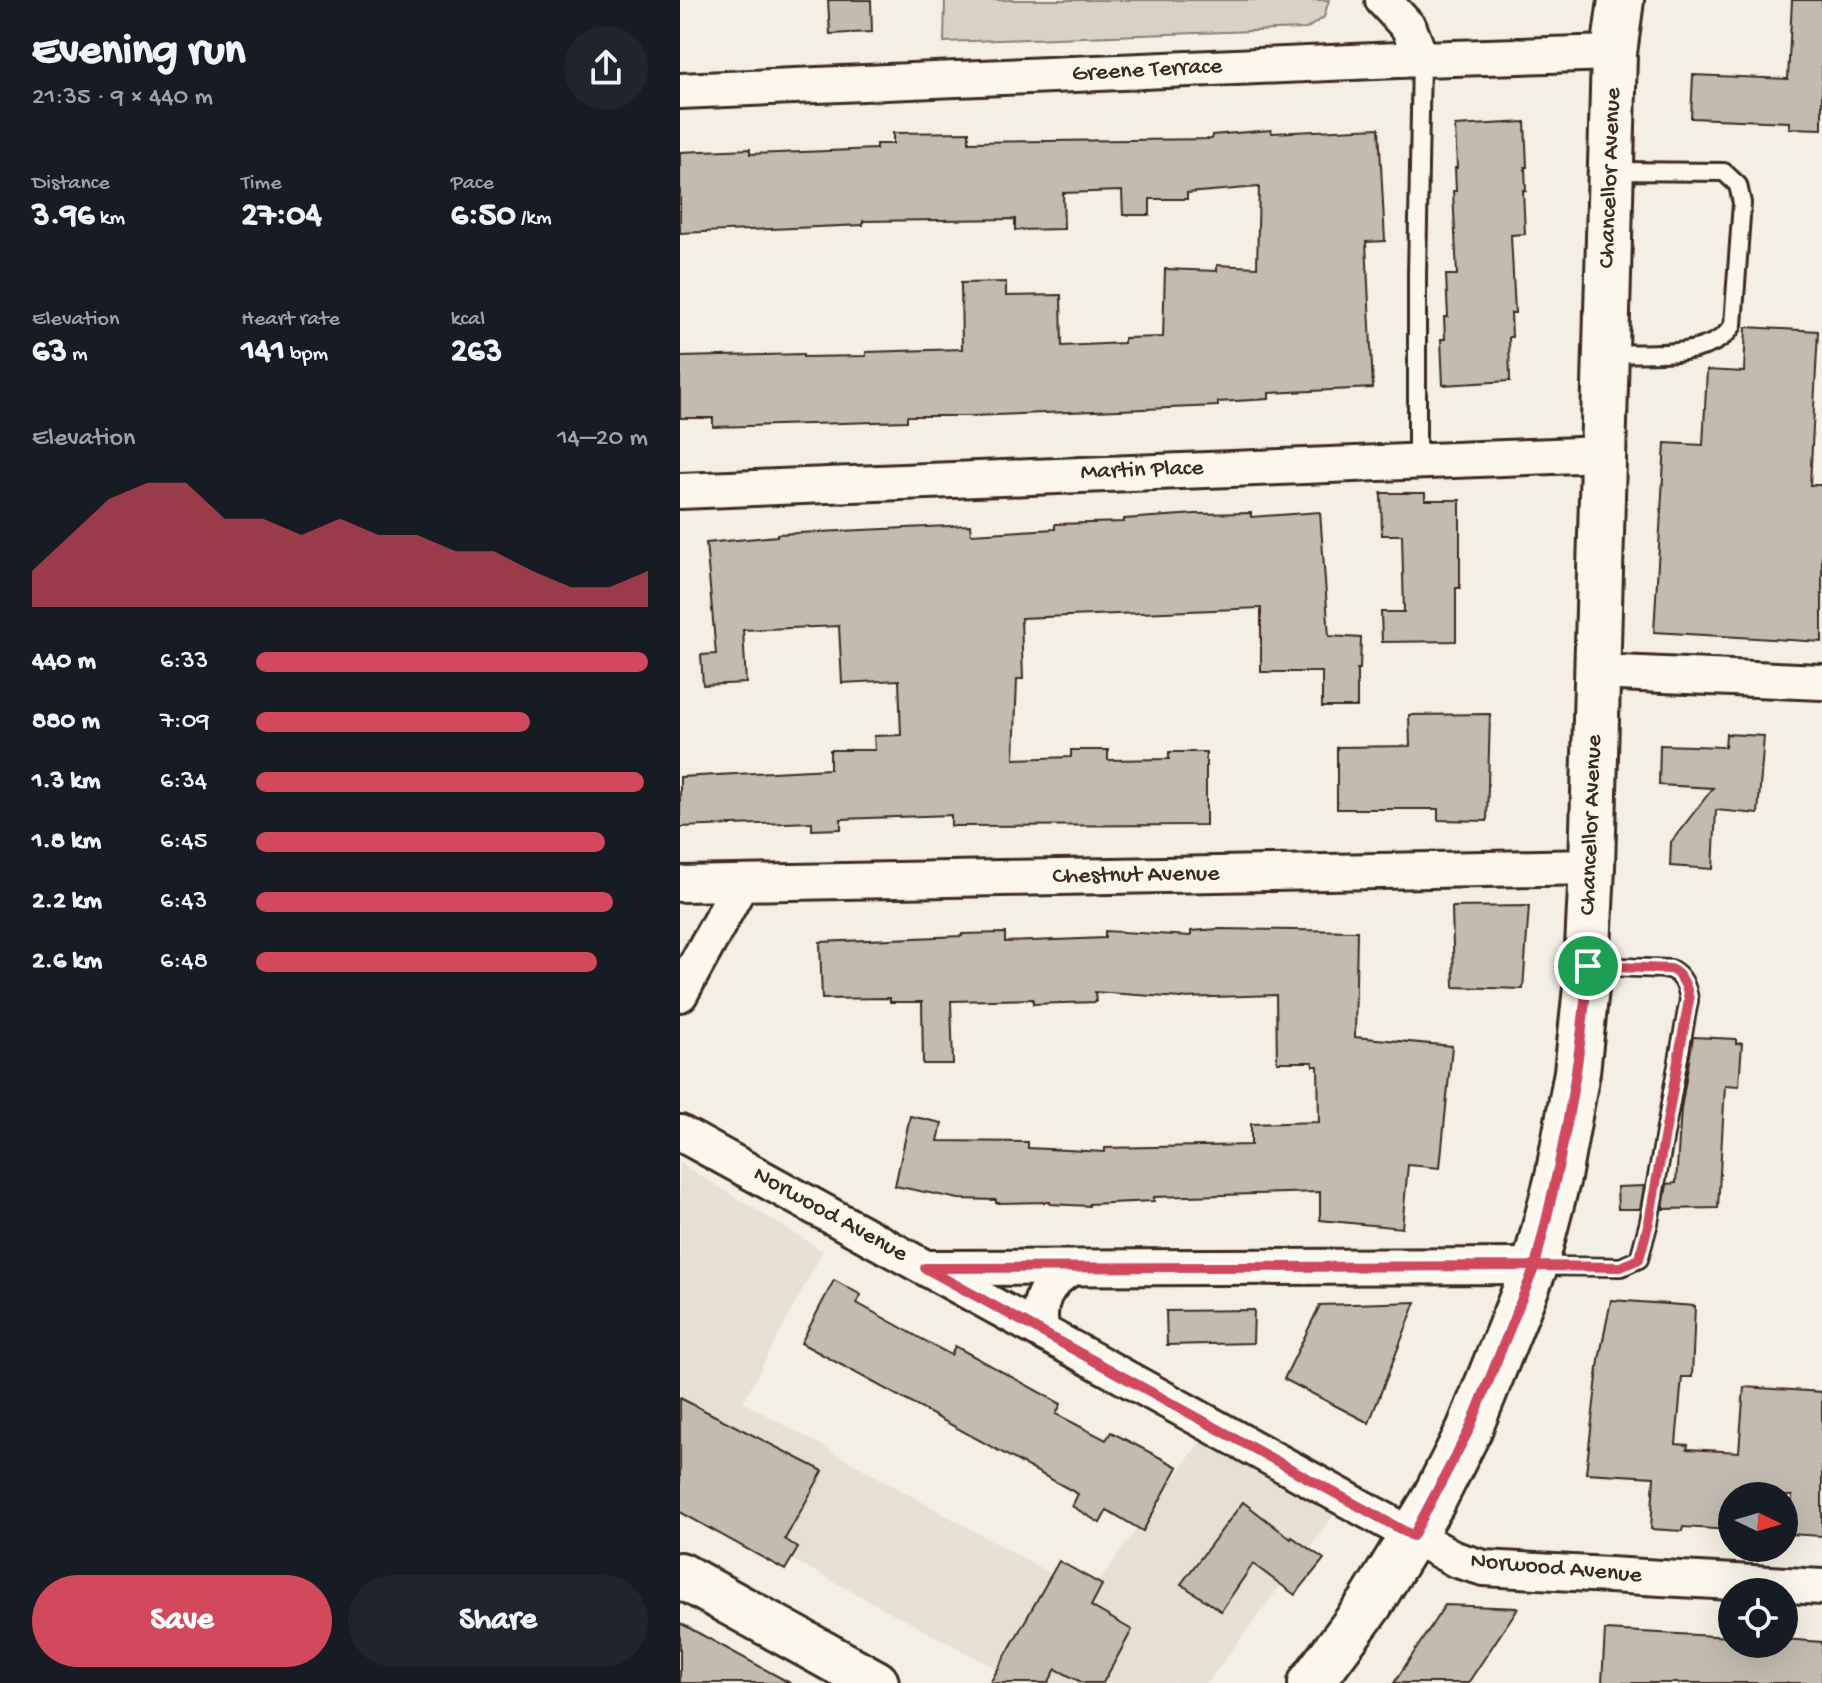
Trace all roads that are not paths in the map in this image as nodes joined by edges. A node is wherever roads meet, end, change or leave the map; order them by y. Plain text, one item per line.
1 (1383, 0) edge
2 (1621, 0) edge
3 (1614, 53) junction
4 (1421, 59) junction
5 (680, 91) edge
6 (1611, 171) junction
7 (1606, 353) junction
8 (1603, 454) junction
9 (1417, 460) junction
10 (680, 491) edge
11 (1596, 672) junction
12 (1822, 682) edge
13 (1592, 867) junction
14 (741, 883) junction
15 (680, 884) edge
16 (1588, 966) junction
17 (680, 994) edge
18 (680, 1133) edge
19 (1535, 1266) junction
20 (925, 1268) junction
21 (1071, 1268) junction
22 (1042, 1332) junction
23 (1413, 1536) junction
24 (680, 1575) edge
25 (1822, 1587) edge
26 (1313, 1682) edge
27 (876, 1683) edge

1 - 4 street
2 - 3 main road, Chancellor Avenue
3 - 4 street, Greene Terrace
3 - 6 main road, Chancellor Avenue
4 - 5 street, Greene Terrace
4 - 9 lane
6 - 7 main road, Chancellor Avenue
6 - 7 lane
7 - 8 main road, Chancellor Avenue
8 - 9 street, Martin Place
8 - 11 main road, Chancellor Avenue
9 - 10 street, Martin Place
11 - 12 street
11 - 13 main road, Chancellor Avenue
13 - 14 street, Chestnut Avenue
13 - 16 main road, Chancellor Avenue
14 - 15 street, Chestnut Avenue
14 - 17 street
16 - 19 main road, Chancellor Avenue
16 - 19 lane
18 - 20 street, Norwood Avenue
19 - 21 street
19 - 23 main road, Chancellor Avenue
20 - 21 street
20 - 22 street, Norwood Avenue
21 - 22 street
22 - 23 street, Norwood Avenue
23 - 25 street, Norwood Avenue
23 - 26 main road, Chancellor Avenue
24 - 27 main road

